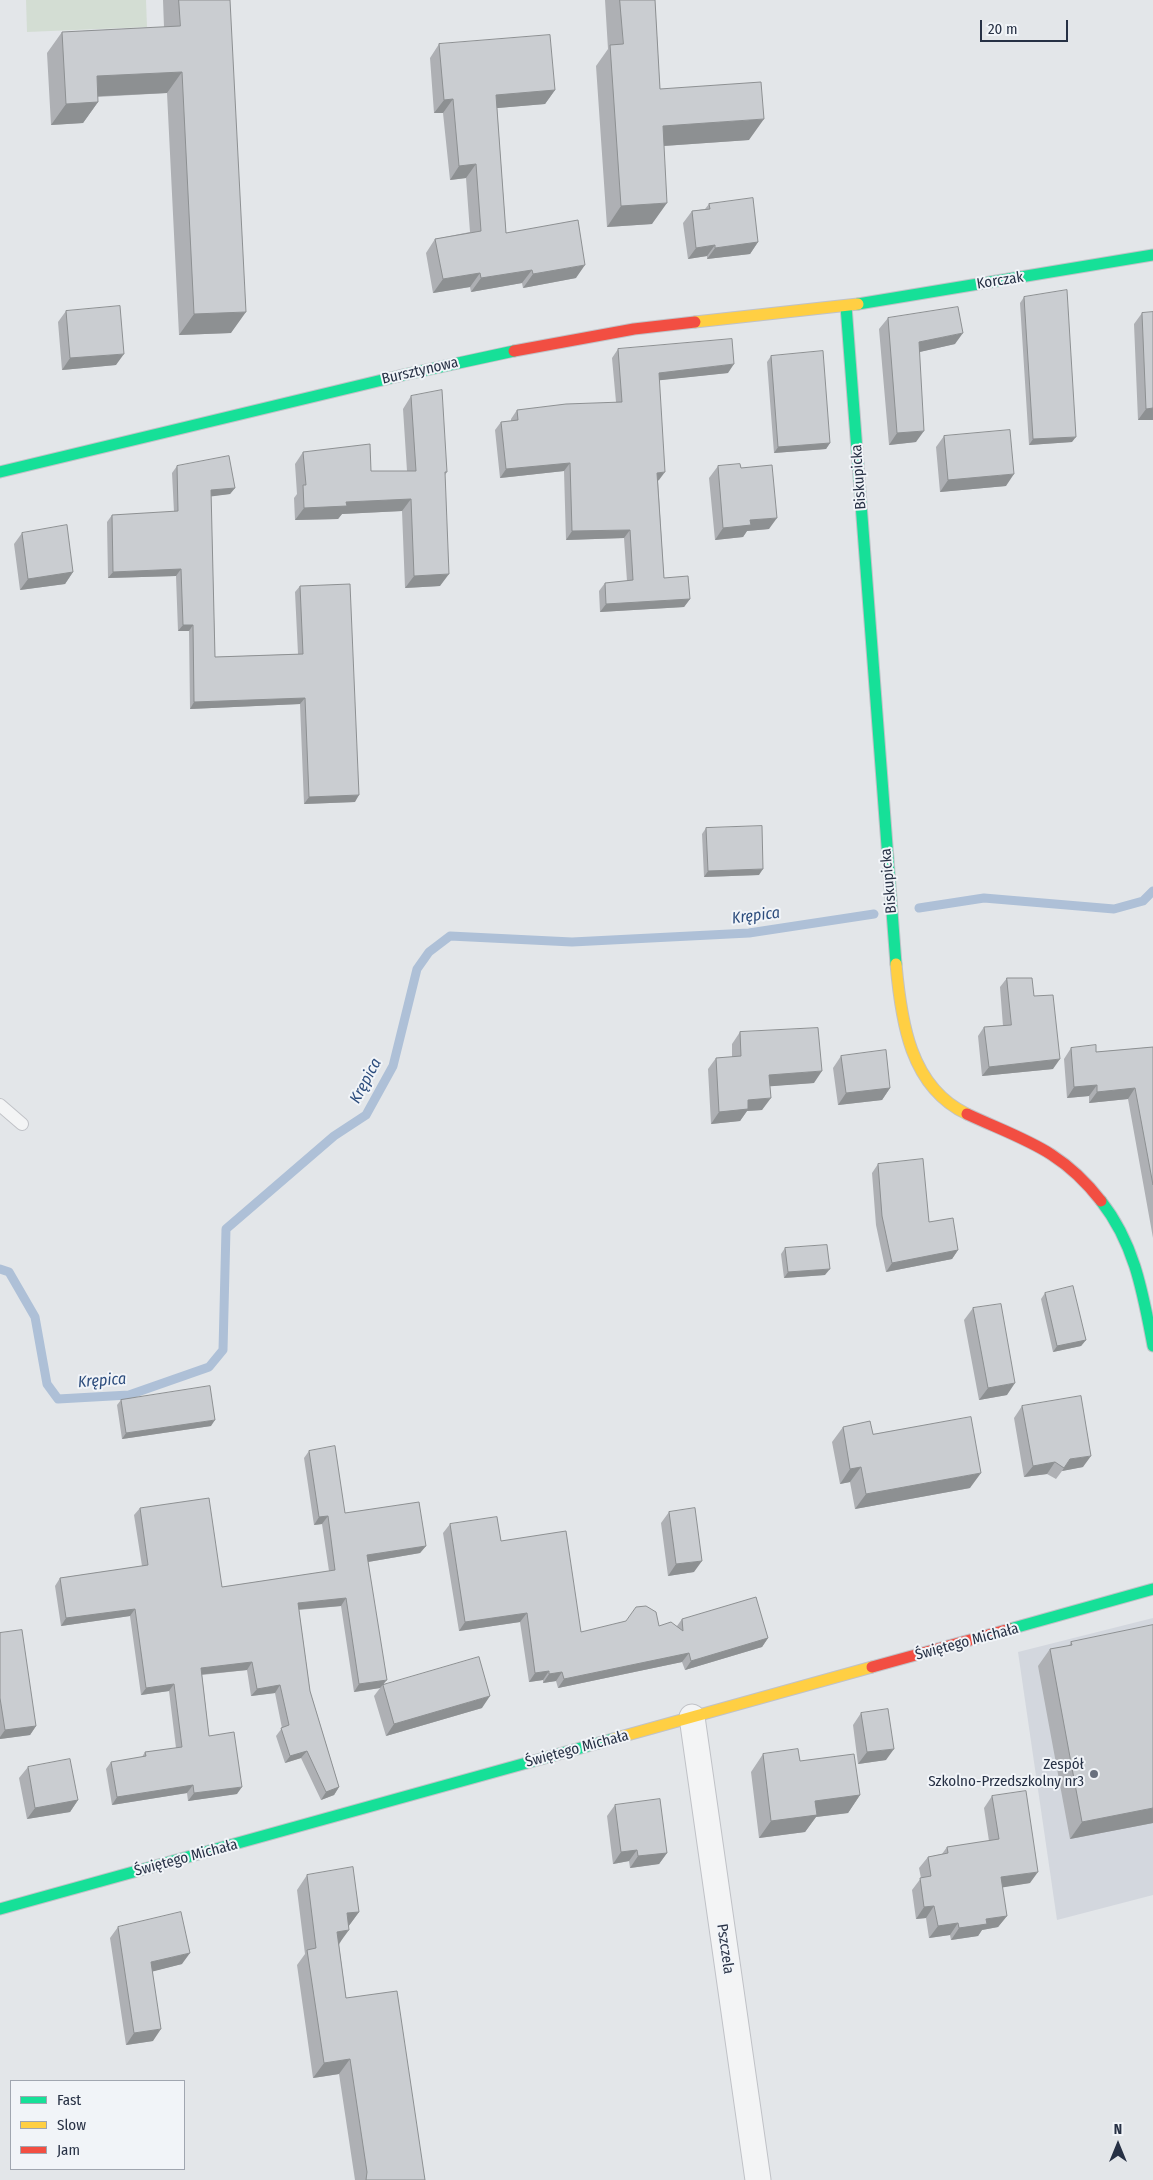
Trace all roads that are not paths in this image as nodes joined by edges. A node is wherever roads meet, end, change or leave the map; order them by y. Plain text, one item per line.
1 (1153, 255) edge
2 (846, 306) junction
3 (0, 472) edge
4 (0, 1105) edge
5 (22, 1124) dead end
6 (1153, 1346) edge
7 (1153, 1589) edge
8 (692, 1717) junction
9 (0, 1909) edge
10 (758, 2180) edge

1 - 2 street, Korczak
2 - 3 street, Bursztynowa
2 - 6 street, Biskupicka
4 - 5 lane
7 - 8 street, Świętego Michała
8 - 9 street, Świętego Michała
8 - 10 street, Pszczela

